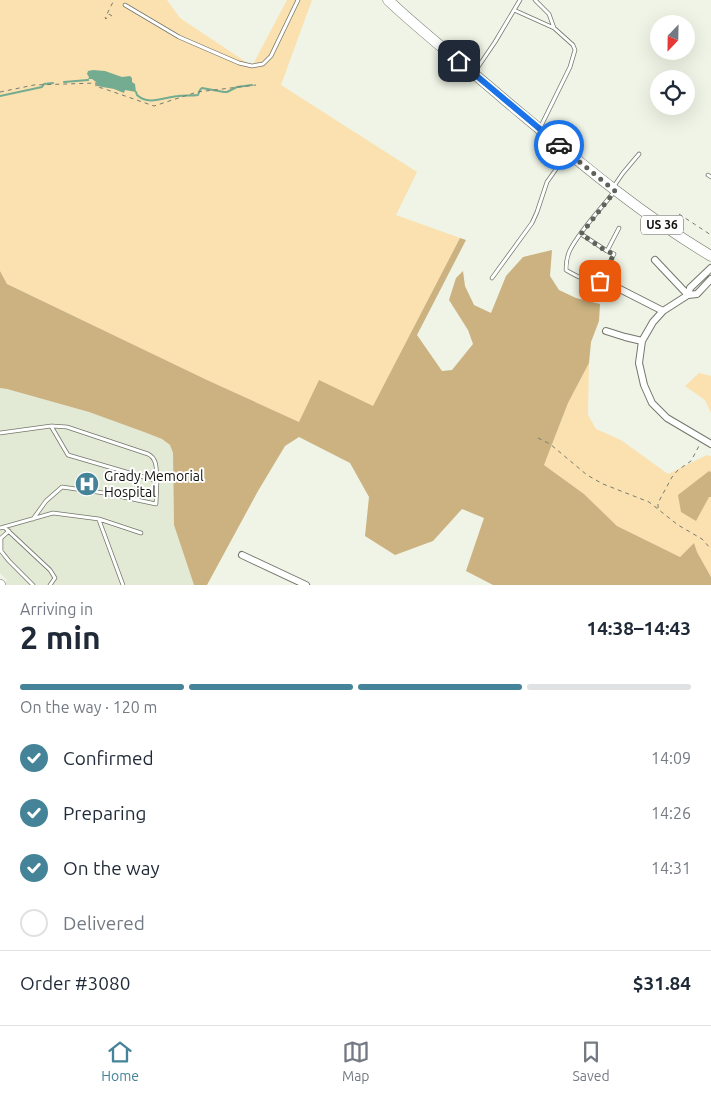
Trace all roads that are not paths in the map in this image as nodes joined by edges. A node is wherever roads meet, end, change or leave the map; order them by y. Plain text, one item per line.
1 (298, 0) edge
2 (388, 0) edge
3 (520, 0) edge
4 (535, 0) edge
5 (125, 5) dead end
6 (514, 10) junction
7 (554, 28) junction
8 (474, 73) junction
9 (540, 129) junction
10 (568, 153) junction
11 (639, 154) dead end
12 (613, 190) junction
13 (618, 228) dead end
14 (581, 234) junction
15 (606, 251) junction
16 (711, 256) edge
17 (655, 260) dead end
18 (711, 268) edge
19 (492, 278) dead end
20 (711, 279) edge
21 (602, 281) junction
22 (688, 295) junction
23 (663, 311) junction
24 (606, 331) dead end
25 (642, 341) junction
26 (51, 426) junction
27 (0, 434) edge
28 (711, 444) edge
29 (157, 481) junction
30 (33, 518) junction
31 (99, 519) junction
32 (1, 527) edge
33 (9, 531) junction
34 (140, 533) dead end
35 (242, 554) dead end
36 (33, 585) edge
37 (50, 585) edge
38 (123, 585) edge
39 (306, 585) edge

1 - 5 lane
2 - 8 highway, US 36
3 - 6 lane
4 - 7 lane
6 - 7 lane
6 - 8 lane
7 - 9 lane
8 - 9 highway, US 36
9 - 10 highway, US 36
10 - 12 highway, US 36
10 - 19 lane
11 - 12 lane
12 - 14 lane
12 - 16 highway, US 36
13 - 15 lane
14 - 15 lane
14 - 21 lane
15 - 21 lane
17 - 22 street
18 - 22 street
20 - 22 street
21 - 23 street
22 - 23 street
23 - 25 street
24 - 25 street
25 - 28 street
26 - 27 lane
26 - 29 lane
26 - 29 lane
29 - 30 lane
30 - 31 lane
30 - 32 lane
31 - 34 lane
31 - 38 lane
32 - 33 lane
33 - 36 lane
33 - 37 lane
35 - 39 street

